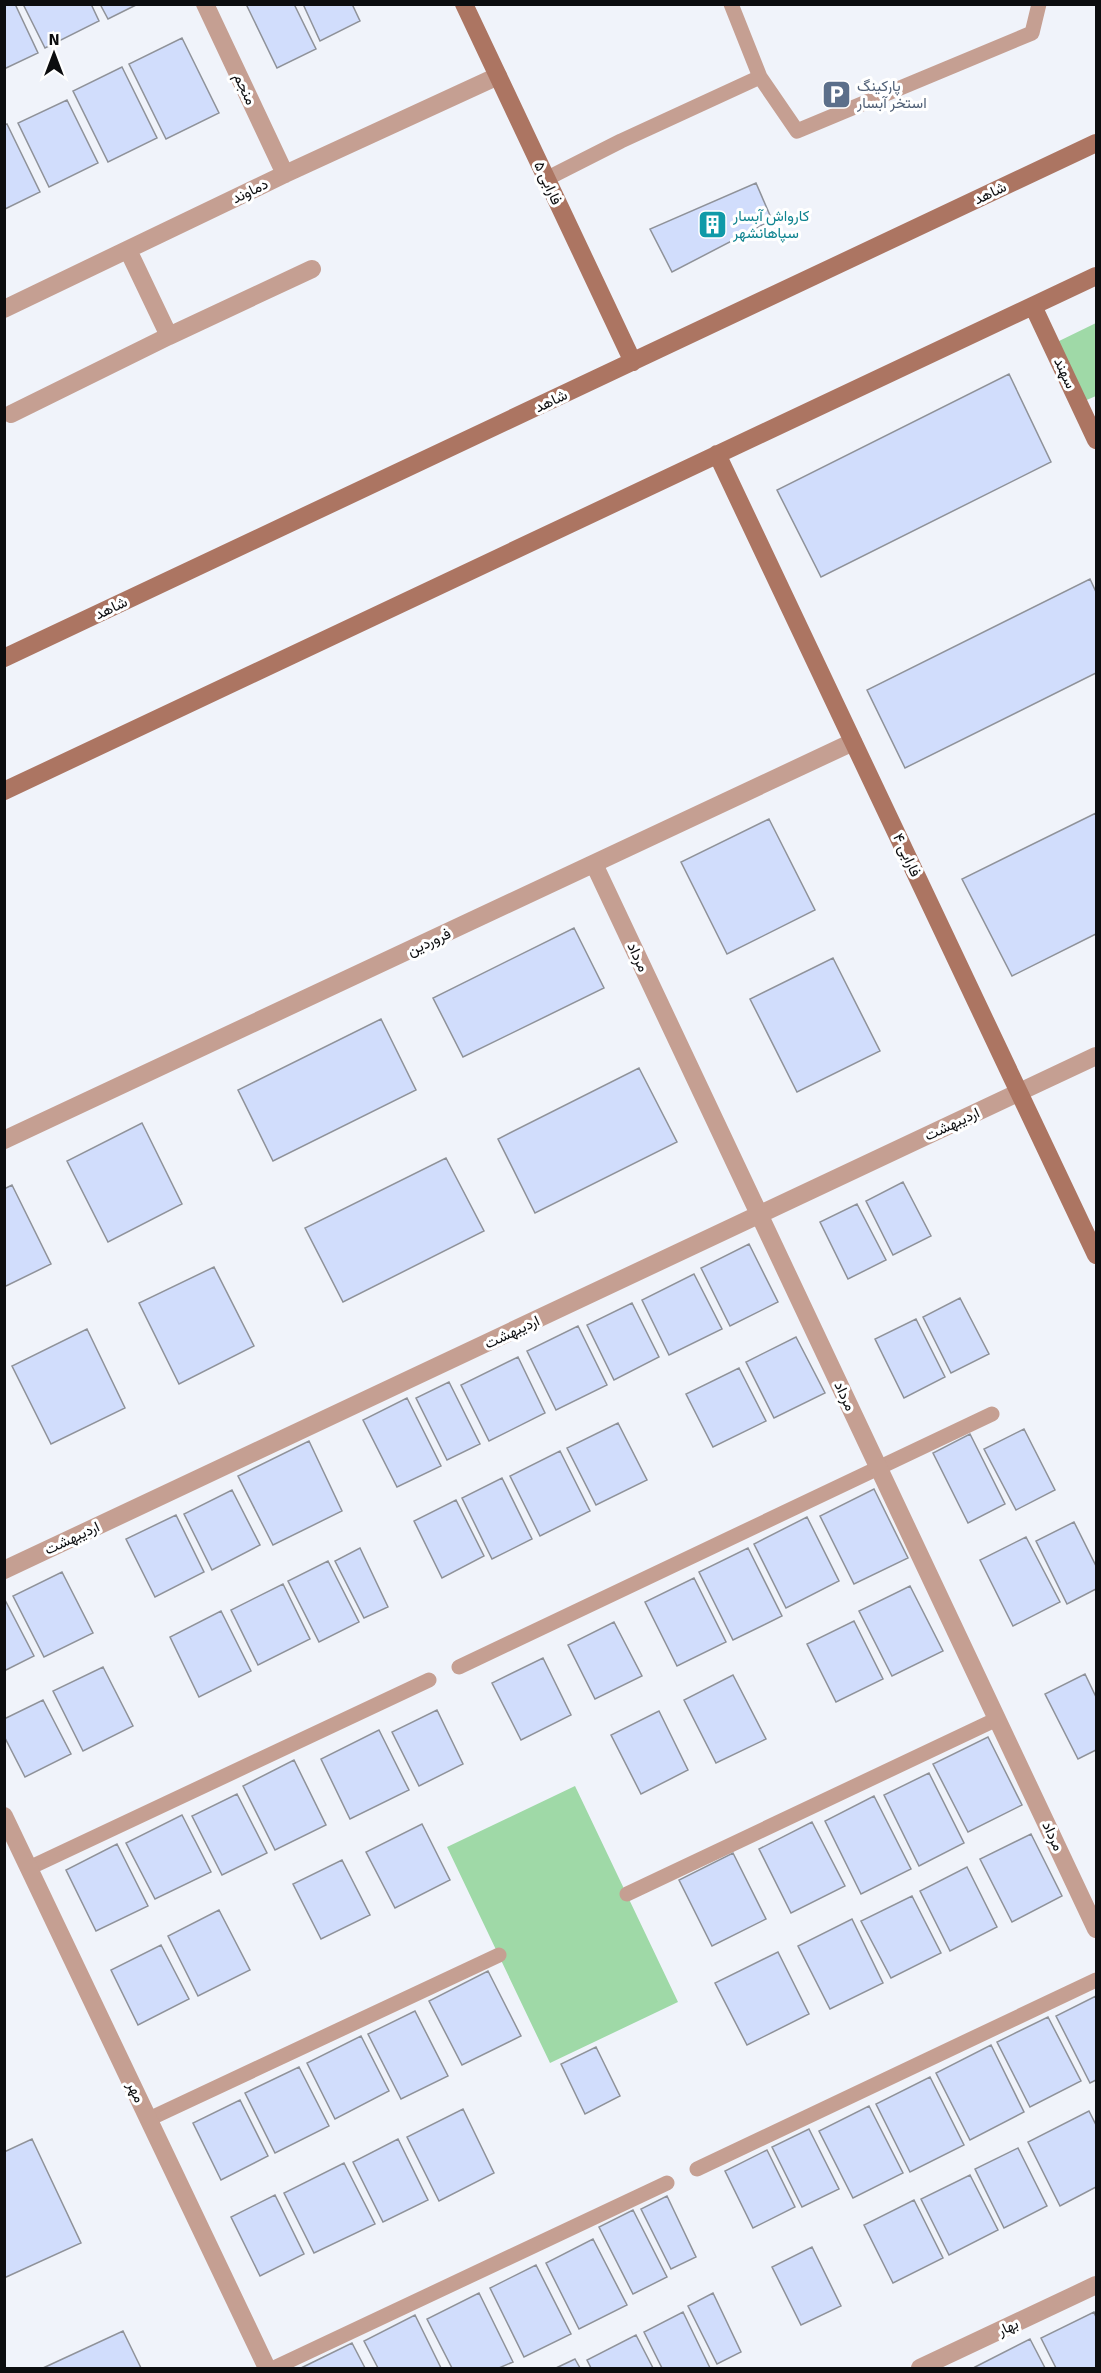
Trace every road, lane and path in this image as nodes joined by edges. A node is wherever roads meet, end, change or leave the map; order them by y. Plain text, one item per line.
1 (205, 4) edge
2 (464, 4) edge
3 (731, 4) edge
4 (1039, 4) edge
5 (498, 76) junction
6 (760, 78) junction
7 (1096, 143) edge
8 (285, 174) junction
9 (546, 178) junction
10 (128, 250) junction
11 (312, 269) dead end
12 (1096, 276) edge
13 (1033, 306) junction
14 (4, 309) edge
15 (169, 336) junction
16 (633, 362) junction
17 (11, 414) dead end
18 (1096, 440) edge
19 (717, 454) junction
20 (4, 658) edge
21 (853, 742) junction
22 (4, 791) edge
23 (594, 864) junction
24 (1096, 1056) edge
25 (1019, 1092) junction
26 (4, 1140) edge
27 (759, 1215) junction
28 (1096, 1255) edge
29 (992, 1414) dead end
30 (879, 1467) junction
31 (4, 1570) edge
32 (459, 1666) dead end
33 (429, 1680) dead end
34 (997, 1719) junction
35 (4, 1816) edge
36 (29, 1868) junction
37 (627, 1894) dead end
38 (1096, 1929) edge
39 (499, 1954) dead end
40 (1096, 1980) edge
41 (148, 2119) junction
42 (697, 2169) dead end
43 (667, 2183) dead end
44 (1096, 2285) edge
45 (267, 2368) edge
46 (273, 2368) edge
47 (920, 2368) edge

1 - 8 street, منجم
2 - 5 main road, فارابی ۵
3 - 6 lane
4 - 6 lane
5 - 8 street, دماوند
5 - 9 main road, فارابی ۵
6 - 9 lane
7 - 16 main road, شاهد
8 - 10 street, دماوند
9 - 16 main road, فارابی ۵
10 - 14 street, دماوند
10 - 15 street
11 - 15 street
12 - 13 main road
13 - 18 main road, سهند
13 - 19 main road
15 - 17 street
16 - 20 main road, شاهد
19 - 21 main road, فارابی ۴
19 - 22 main road
21 - 23 street, فروردین
21 - 25 main road, فارابی ۴
23 - 26 street, فروردین
23 - 27 street, مرداد
24 - 25 street, اردیبهشت
25 - 27 street, اردیبهشت
25 - 28 main road, فارابی ۴
27 - 30 street, مرداد
27 - 31 street, اردیبهشت
29 - 30 lane
30 - 32 lane
30 - 34 street, مرداد
33 - 36 lane
34 - 37 lane
34 - 38 street, مرداد
35 - 36 street, مهر
36 - 41 street, مهر
39 - 41 lane
40 - 42 lane
41 - 45 street, مهر
43 - 46 lane
44 - 47 street, بهار

